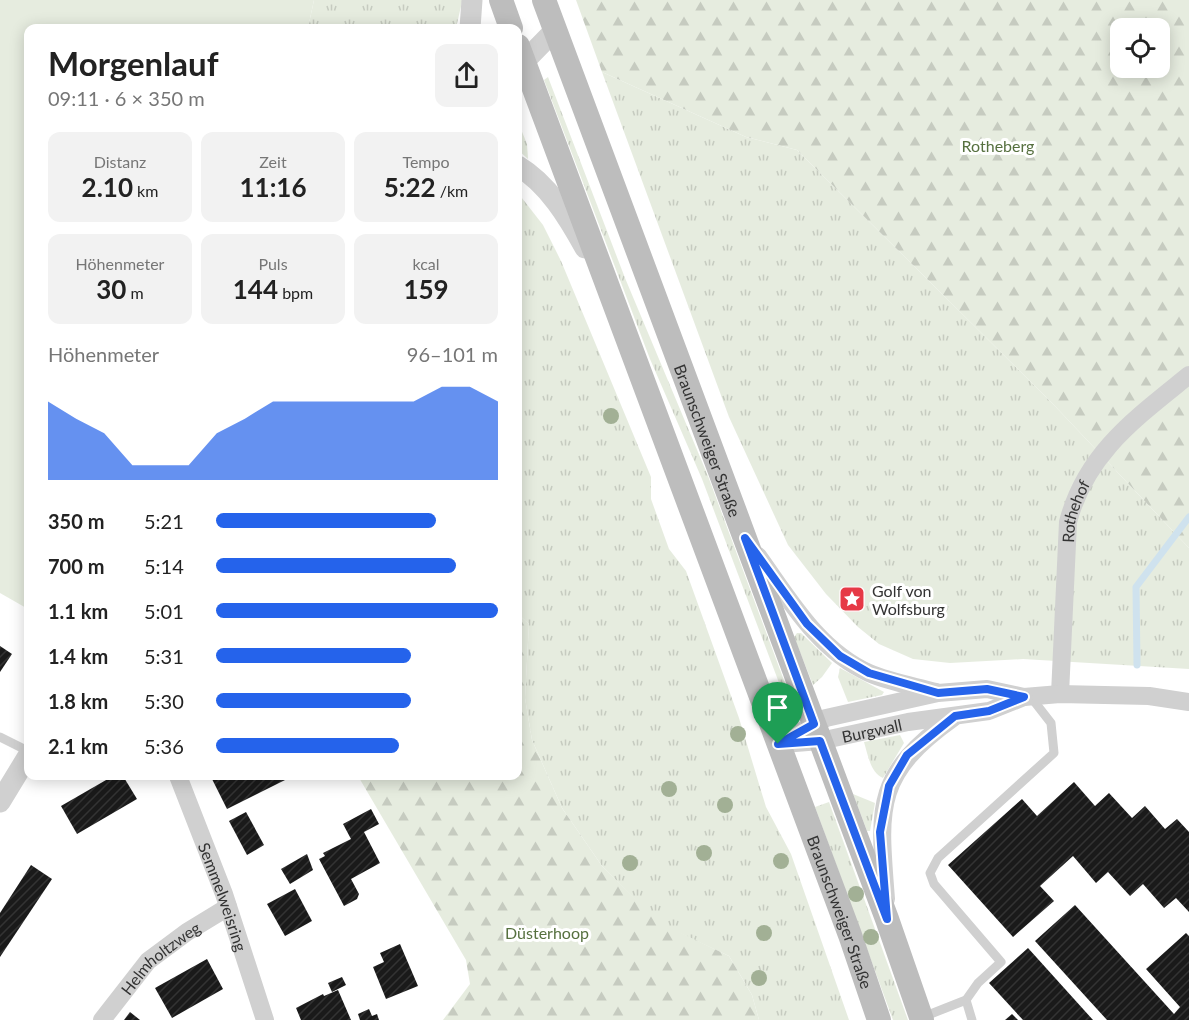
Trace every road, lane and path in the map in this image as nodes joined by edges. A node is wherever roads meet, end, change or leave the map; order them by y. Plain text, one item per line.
1 (472, 0) edge
2 (501, 0) edge
3 (544, 0) edge
4 (470, 24) edge
5 (510, 24) edge
6 (555, 30) junction
7 (522, 38) edge
8 (522, 57) edge
9 (522, 64) edge
10 (522, 168) edge
11 (617, 312) junction
12 (1189, 375) edge
13 (745, 538) junction
14 (938, 693) junction
15 (1060, 694) junction
16 (1027, 696) junction
17 (1189, 702) edge
18 (955, 716) junction
19 (817, 733) junction
20 (0, 737) edge
21 (778, 744) junction
22 (24, 749) edge
23 (24, 763) edge
24 (179, 780) edge
25 (0, 802) edge
26 (228, 907) junction
27 (887, 919) junction
28 (966, 1000) junction
29 (921, 1019) edge
30 (102, 1020) edge
31 (265, 1020) edge
32 (879, 1020) edge
33 (972, 1020) edge

1 - 4 street
2 - 5 main road
3 - 6 main road, Braunschweiger Straße
6 - 7 street
6 - 8 street, Braunschweiger Straße
6 - 13 main road, Braunschweiger Straße
9 - 11 main road, Braunschweiger Straße
10 - 11 street
11 - 21 main road, Braunschweiger Straße
12 - 15 street, Rothehof
13 - 14 street, Burgwall
13 - 19 main road, Braunschweiger Straße
14 - 16 street, Burgwall
14 - 19 street, Burgwall
15 - 16 street, Burgwall
15 - 17 street, Burgwall
16 - 18 street, Burgwall
16 - 28 lane
18 - 19 street, Burgwall
18 - 27 street, Burgwall
19 - 21 street, Burgwall
19 - 27 main road, Braunschweiger Straße
20 - 22 lane
21 - 32 main road, Braunschweiger Straße
23 - 25 street
24 - 26 street, Semmelweisring
26 - 30 street, Helmholtzweg
26 - 31 street, Semmelweisring
27 - 29 main road, Braunschweiger Straße
28 - 29 lane
28 - 33 lane

